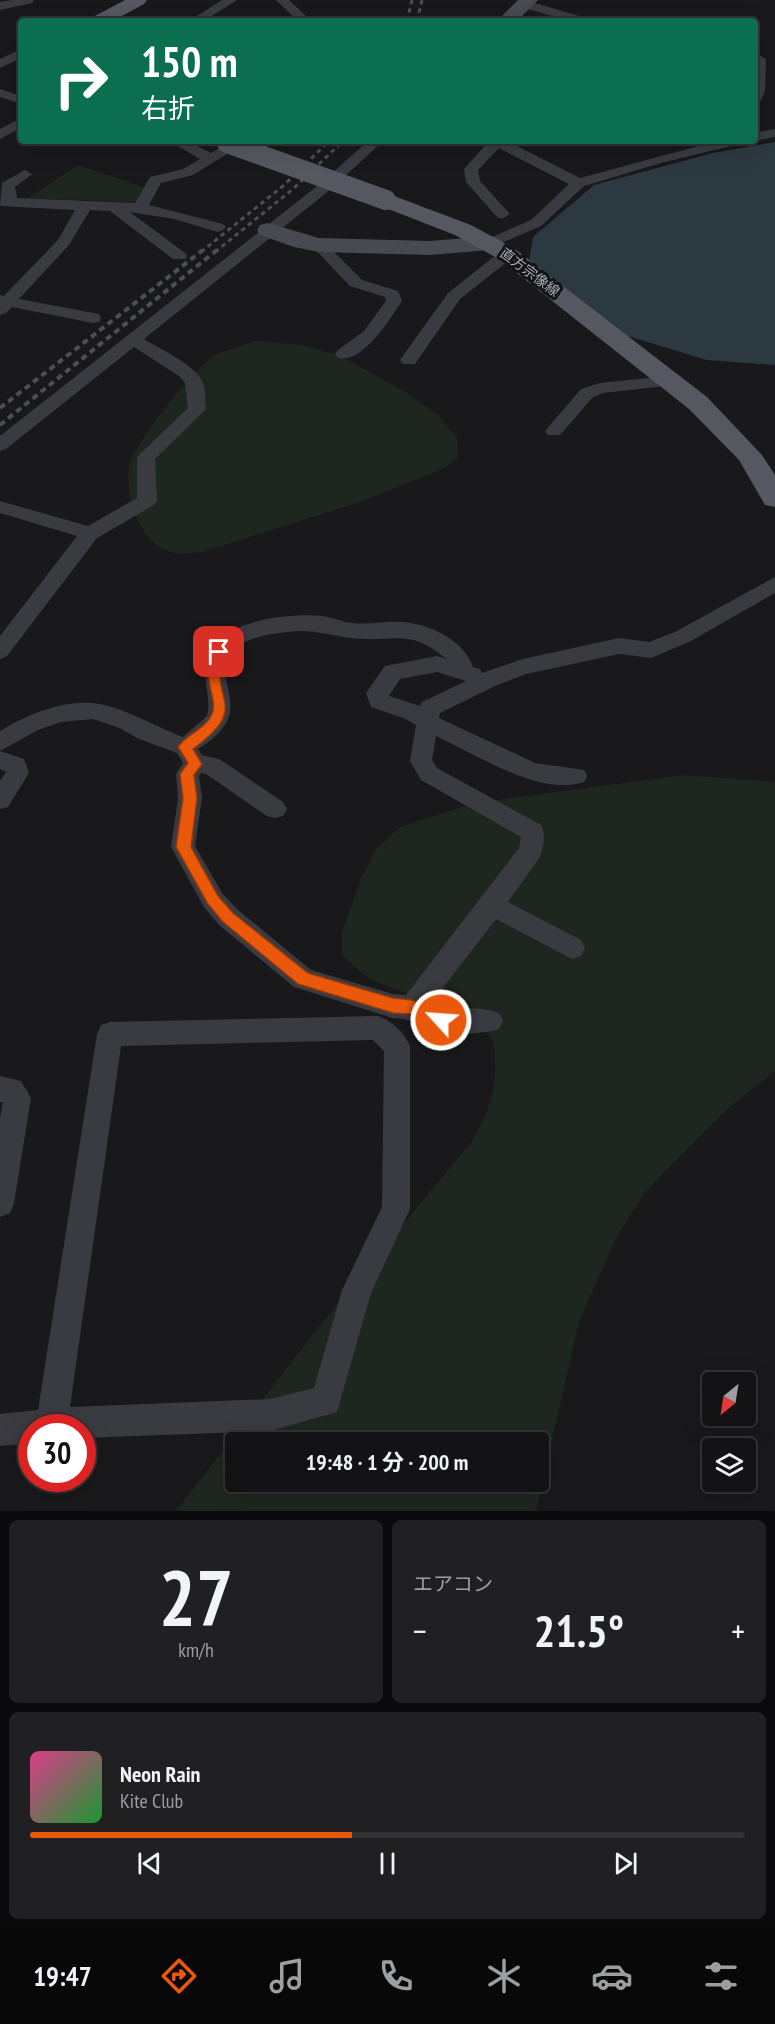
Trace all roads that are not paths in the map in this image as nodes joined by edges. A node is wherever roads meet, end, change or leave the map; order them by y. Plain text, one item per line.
1 (28, 0) edge
2 (138, 0) edge
3 (231, 0) edge
4 (282, 0) edge
5 (527, 2) edge
6 (0, 6) edge
7 (105, 18) edge
8 (200, 18) edge
9 (302, 18) edge
10 (509, 18) edge
11 (573, 18) edge
12 (18, 55) edge
13 (758, 59) edge
14 (775, 61) edge
15 (0, 64) edge
16 (0, 93) edge
17 (775, 93) edge
18 (758, 94) edge
19 (18, 99) edge
20 (18, 124) edge
21 (775, 133) edge
22 (0, 135) edge
23 (758, 136) edge
24 (182, 144) edge
25 (228, 144) edge
26 (235, 144) edge
27 (373, 144) edge
28 (494, 144) edge
29 (502, 144) edge
30 (723, 144) edge
31 (210, 158) junction
32 (25, 174) dead end
33 (579, 183) junction
34 (3, 203) edge
35 (85, 205) junction
36 (114, 207) junction
37 (140, 208) junction
38 (502, 214) dead end
39 (218, 227) dead end
40 (268, 230) junction
41 (319, 245) junction
42 (498, 249) junction
43 (179, 256) dead end
44 (3, 304) edge
45 (93, 318) dead end
46 (132, 339) junction
47 (344, 354) dead end
48 (409, 360) dead end
49 (668, 381) junction
50 (554, 431) dead end
51 (0, 445) edge
52 (775, 498) edge
53 (0, 507) edge
54 (90, 533) junction
55 (775, 584) edge
56 (0, 651) edge
57 (463, 672) junction
58 (487, 680) junction
59 (428, 722) junction
60 (0, 742) edge
61 (190, 755) junction
62 (0, 760) edge
63 (576, 776) dead end
64 (0, 800) edge
65 (274, 809) dead end
66 (492, 905) junction
67 (572, 948) dead end
68 (412, 1007) junction
69 (490, 1021) dead end
70 (0, 1089) edge
71 (0, 1203) edge
72 (52, 1423) joint
73 (18, 1429) edge
74 (0, 1430) edge

1 - 6 street
2 - 7 main road
3 - 8 street
4 - 9 street
5 - 10 street
5 - 11 street
12 - 15 street
13 - 14 street
16 - 19 street
17 - 18 street
20 - 22 street
21 - 23 street
24 - 31 street
25 - 31 street
26 - 42 main road, 直方宗像線, bridge
27 - 40 street
28 - 38 street
29 - 33 street
30 - 33 street
31 - 37 street
32 - 34 street
33 - 42 street
34 - 35 street
35 - 36 street
35 - 44 street
36 - 37 street
36 - 43 street
37 - 39 street
40 - 41 street
40 - 46 street
41 - 42 street
41 - 47 street
42 - 48 street
42 - 49 main road, 直方宗像線
44 - 45 street
46 - 51 street
46 - 54 street
49 - 50 street
49 - 52 main road, 直方宗像線
53 - 54 street
54 - 56 street
55 - 58 street
57 - 58 street
57 - 59 street
57 - 61 street
58 - 59 street
59 - 63 street
59 - 66 street
60 - 61 street
61 - 65 street
61 - 68 street
62 - 64 street
66 - 67 street
66 - 68 street
68 - 69 street
70 - 71 street
72 - 72 street
73 - 74 street

